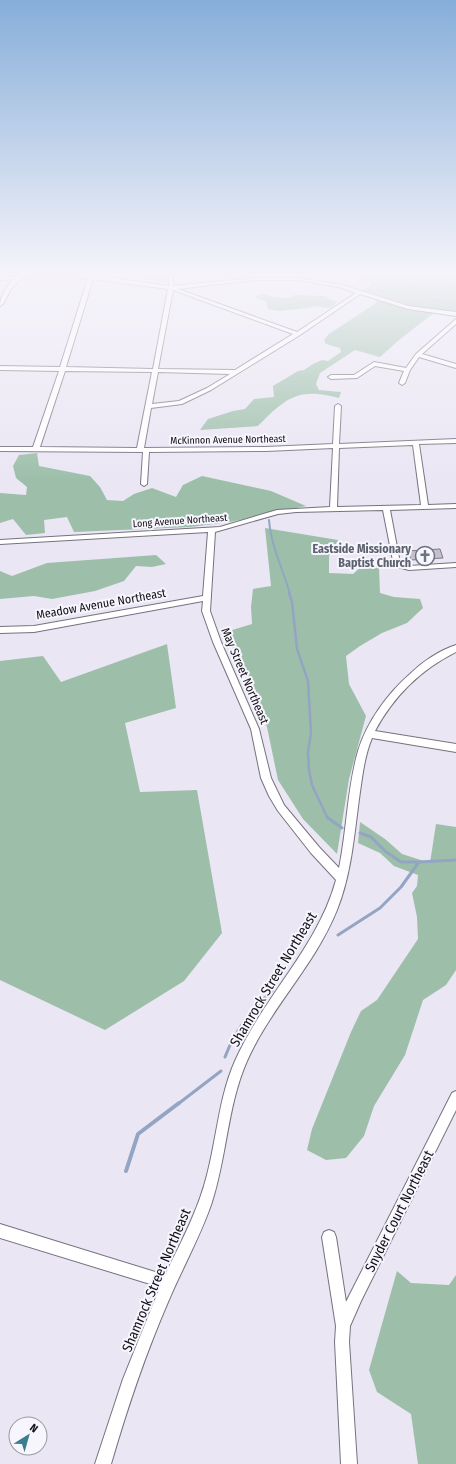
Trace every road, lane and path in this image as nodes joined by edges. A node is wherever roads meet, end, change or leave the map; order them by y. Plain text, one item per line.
1 (71, 343) edge
2 (160, 343) edge
3 (283, 343) edge
4 (432, 343) edge
5 (418, 355) junction
6 (456, 366) edge
7 (0, 368) edge
8 (63, 369) junction
9 (155, 370) junction
10 (407, 370) junction
11 (236, 372) junction
12 (331, 377) dead end
13 (402, 384) dead end
14 (148, 406) junction
15 (338, 406) dead end
16 (456, 441) edge
17 (416, 443) junction
18 (336, 447) junction
19 (0, 449) edge
20 (36, 450) junction
21 (143, 450) junction
22 (144, 484) dead end
23 (456, 506) edge
24 (425, 507) junction
25 (386, 508) junction
26 (333, 509) junction
27 (212, 530) junction
28 (0, 542) edge
29 (456, 565) edge
30 (206, 598) junction
31 (0, 630) edge
32 (456, 648) edge
33 (369, 734) junction
34 (456, 748) edge
35 (341, 878) junction
36 (456, 1097) edge
37 (0, 1231) edge
38 (329, 1237) dead end
39 (168, 1283) junction
40 (343, 1326) junction
41 (103, 1464) edge
42 (349, 1464) edge

1 - 8 street
2 - 9 street
3 - 11 street
4 - 5 street
5 - 6 street
5 - 10 street
7 - 8 street
8 - 9 street
8 - 20 street
9 - 11 street
9 - 14 street
10 - 12 street
10 - 13 street
11 - 14 street
14 - 21 street
15 - 18 street
16 - 17 street, McKinnon Avenue Northeast
17 - 18 street, McKinnon Avenue Northeast
17 - 24 street
18 - 21 street, McKinnon Avenue Northeast
18 - 26 street
19 - 20 street, McKinnon Avenue Northeast
20 - 21 street, McKinnon Avenue Northeast
21 - 22 street
23 - 24 street, Long Avenue Northeast
24 - 25 street, Long Avenue Northeast
25 - 26 street, Long Avenue Northeast
25 - 29 street
26 - 27 street, Long Avenue Northeast
27 - 28 street, Long Avenue Northeast
27 - 30 street, May Street Northeast
30 - 31 street, Meadow Avenue Northeast
30 - 35 street, May Street Northeast
32 - 33 street, Shamrock Street Northeast
33 - 34 street
33 - 35 street, Shamrock Street Northeast
35 - 39 street, Shamrock Street Northeast
36 - 40 street, Snyder Court Northeast
37 - 39 street
38 - 40 street
39 - 41 street, Shamrock Street Northeast
40 - 42 street

